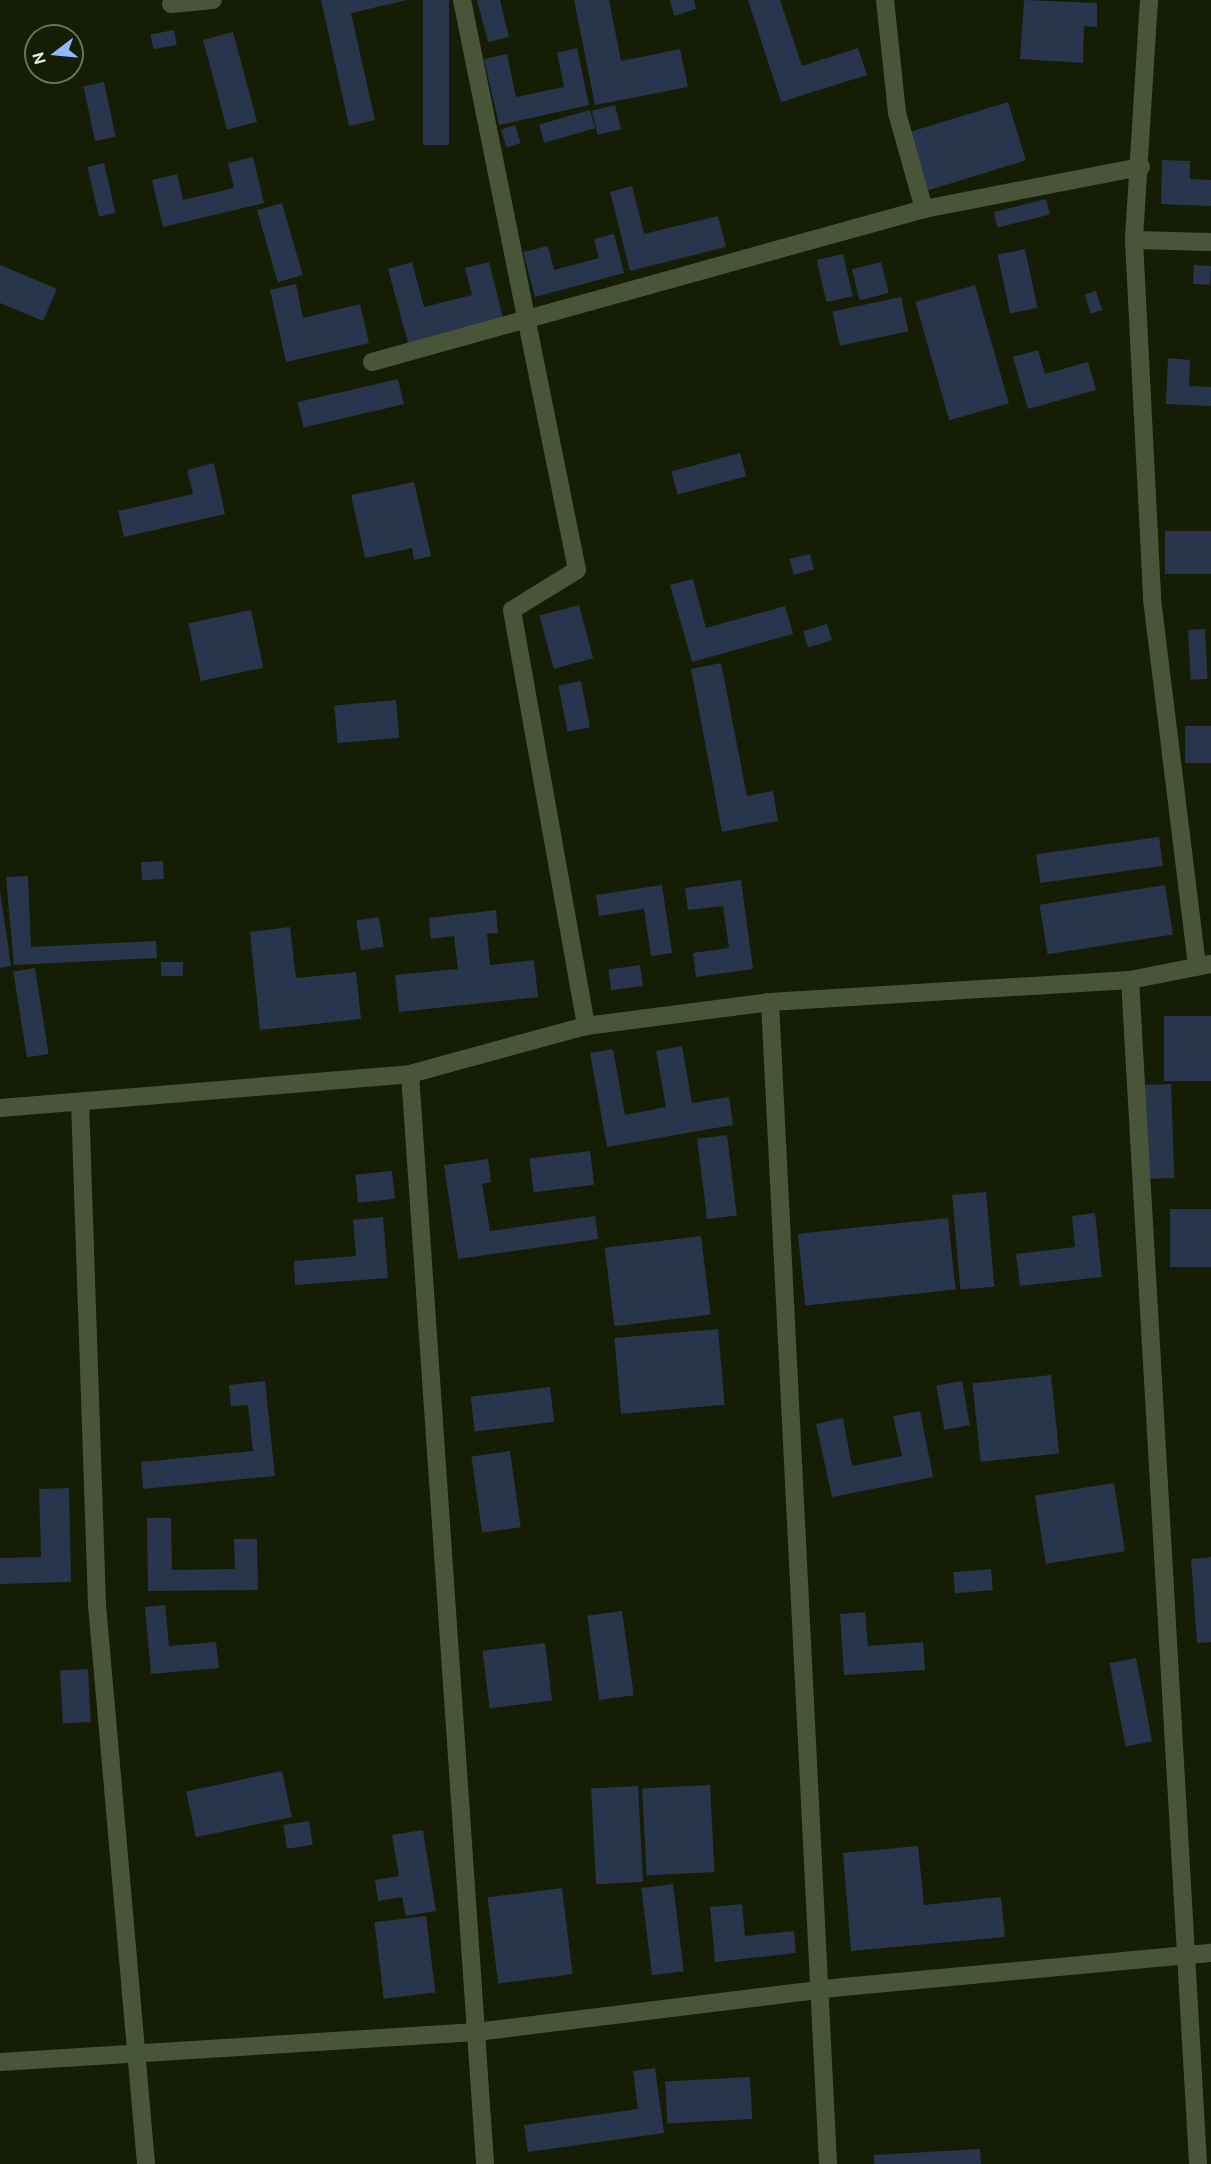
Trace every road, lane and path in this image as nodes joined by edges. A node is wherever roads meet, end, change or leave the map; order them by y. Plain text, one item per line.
1 (213, 0) edge
2 (462, 0) edge
3 (885, 0) edge
4 (1149, 0) edge
5 (171, 4) dead end
6 (1142, 167) junction
7 (924, 208) junction
8 (1134, 240) junction
9 (1211, 242) edge
10 (528, 320) junction
11 (372, 362) dead end
12 (1204, 964) edge
13 (1130, 980) junction
14 (770, 1002) junction
15 (586, 1026) junction
16 (410, 1074) junction
17 (80, 1102) junction
18 (0, 1108) edge
19 (1187, 1953) junction
20 (1211, 1953) edge
21 (820, 1990) junction
22 (476, 2032) junction
23 (136, 2053) junction
24 (0, 2062) edge
25 (146, 2164) edge
26 (485, 2164) edge
27 (828, 2164) edge
28 (1198, 2164) edge

1 - 5 street
2 - 10 street
3 - 7 street
4 - 6 street
6 - 7 street
6 - 8 street
7 - 10 street
8 - 9 street
8 - 12 street
10 - 11 street
10 - 15 street
12 - 13 street
13 - 14 street
13 - 19 street
14 - 15 street
14 - 21 street
15 - 16 street
16 - 17 street
16 - 22 street
17 - 18 street
17 - 23 street
19 - 20 street
19 - 21 street
19 - 28 street
21 - 22 street
21 - 27 street
22 - 23 street
22 - 26 street
23 - 24 street
23 - 25 street

